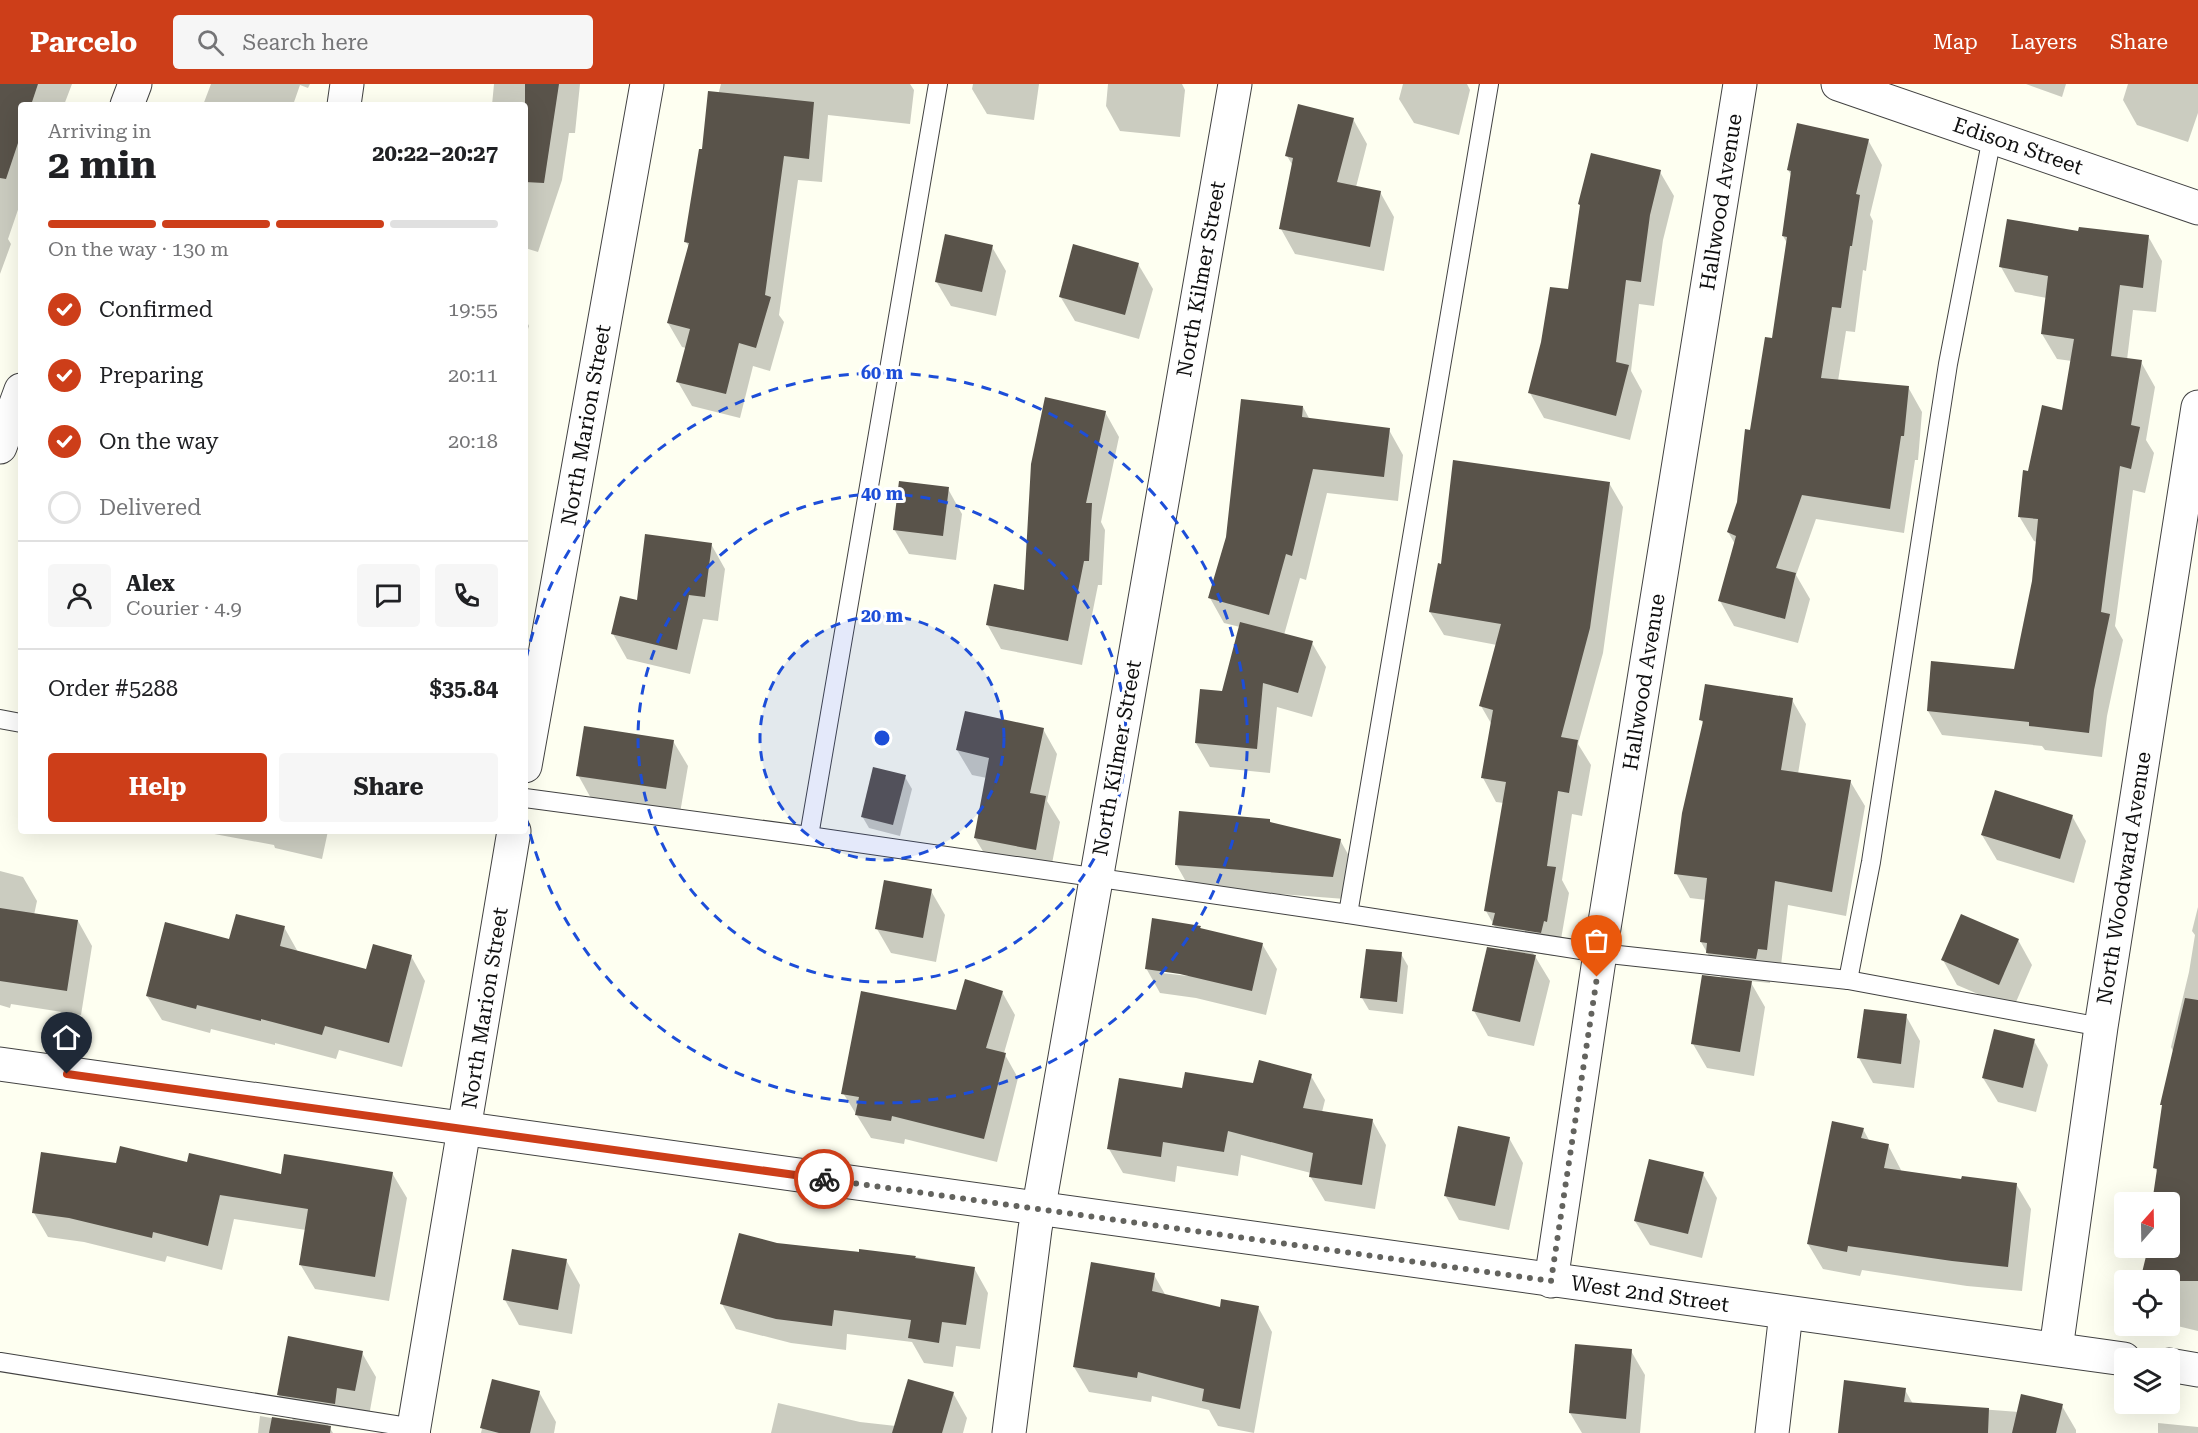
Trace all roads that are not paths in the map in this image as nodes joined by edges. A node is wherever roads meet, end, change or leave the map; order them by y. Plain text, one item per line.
1 (135, 84) edge
2 (347, 84) edge
3 (647, 84) edge
4 (938, 84) edge
5 (1235, 84) edge
6 (1489, 84) edge
7 (1740, 84) edge
8 (1838, 84) edge
9 (128, 102) edge
10 (344, 102) edge
11 (1992, 137) junction
12 (2198, 208) edge
13 (18, 398) edge
14 (2198, 407) edge
15 (0, 447) edge
16 (0, 719) edge
17 (18, 722) edge
18 (528, 749) edge
19 (528, 798) edge
20 (514, 834) edge
21 (809, 836) junction
22 (1096, 879) junction
23 (1348, 914) junction
24 (1600, 953) junction
25 (1848, 980) junction
26 (2101, 1027) junction
27 (0, 1064) edge
28 (465, 1129) junction
29 (1039, 1209) junction
30 (1551, 1281) junction
31 (1786, 1313) junction
32 (2056, 1349) junction
33 (2114, 1358) edge
34 (0, 1362) edge
35 (2180, 1367) edge
36 (2198, 1370) edge
37 (417, 1431) edge
38 (1009, 1433) edge
39 (1772, 1433) edge

1 - 9 street
2 - 10 street
3 - 18 street, North Marion Street
4 - 21 lane
5 - 22 street, North Kilmer Street
6 - 23 lane
7 - 24 street, Hallwood Avenue
8 - 11 street, Edison Street
11 - 12 street, Edison Street
11 - 25 lane
13 - 15 street
14 - 26 street, North Woodward Avenue
16 - 17 lane
19 - 21 lane
20 - 28 street, North Marion Street
21 - 22 lane
22 - 23 lane
22 - 29 street, North Kilmer Street
23 - 24 lane
24 - 25 lane
24 - 30 street, Hallwood Avenue
25 - 26 lane
26 - 32 street, North Woodward Avenue
27 - 28 street, West 2nd Street
28 - 29 street, West 2nd Street
28 - 37 street, North Marion Street
29 - 30 street, West 2nd Street
29 - 38 street, North Kilmer Street
30 - 31 street, West 2nd Street
31 - 32 street, West 2nd Street
31 - 39 street
32 - 33 street, West 2nd Street
34 - 37 lane
35 - 36 street

